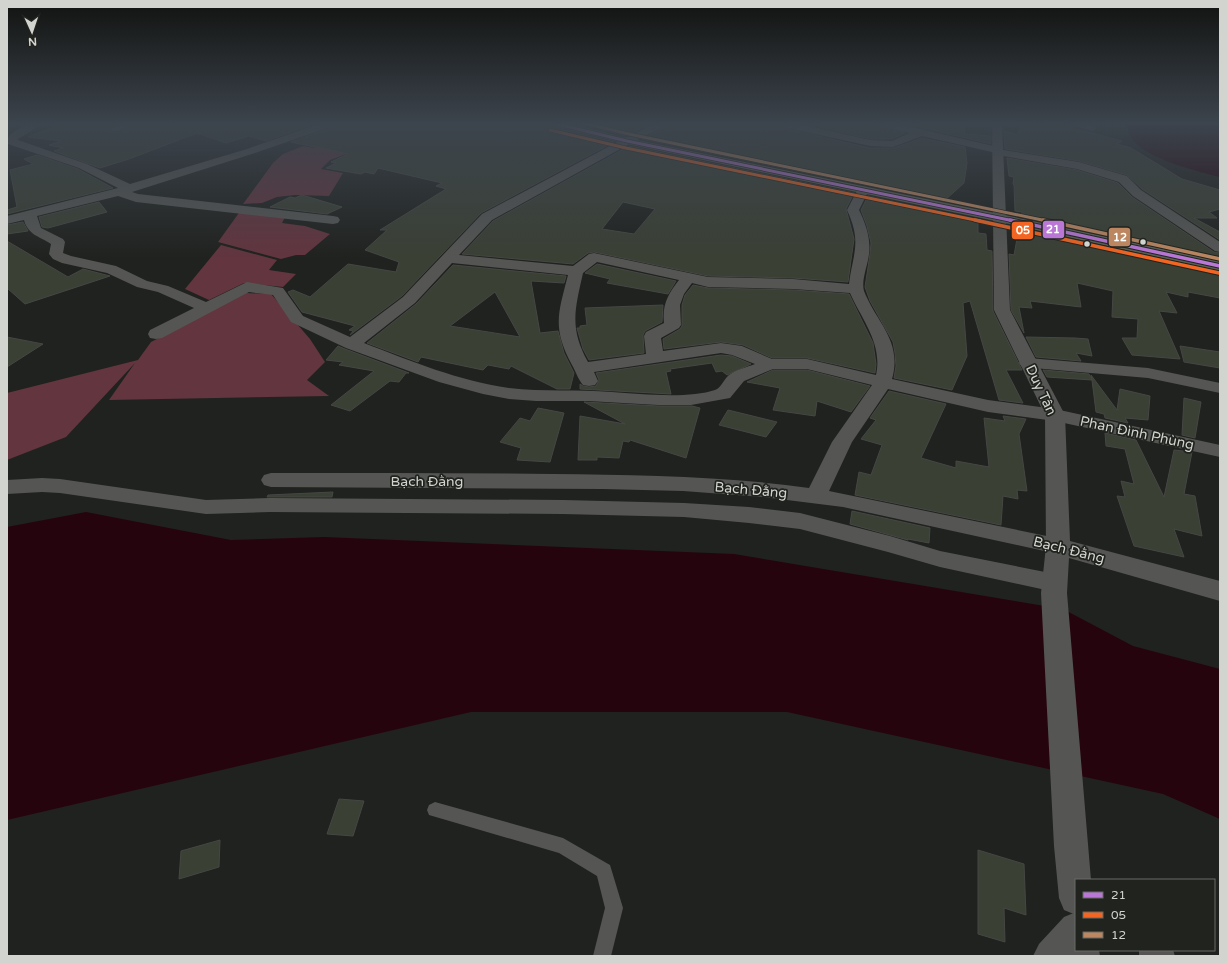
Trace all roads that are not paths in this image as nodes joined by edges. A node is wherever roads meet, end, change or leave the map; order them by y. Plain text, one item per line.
1 (86, 168) edge
2 (196, 168) edge
3 (577, 168) edge
4 (757, 168) edge
5 (999, 168) edge
6 (1085, 168) edge
7 (125, 190) junction
8 (864, 190) junction
9 (30, 214) junction
10 (1000, 218) junction
11 (7, 220) edge
12 (333, 220) dead end
13 (1220, 248) edge
14 (450, 258) junction
15 (1220, 266) edge
16 (576, 271) junction
17 (689, 278) junction
18 (856, 289) junction
19 (208, 308) junction
20 (156, 334) dead end
21 (352, 344) junction
22 (655, 357) junction
23 (1028, 363) junction
24 (771, 364) junction
25 (584, 368) junction
26 (883, 383) junction
27 (1220, 388) edge
28 (593, 396) junction
29 (1055, 415) junction
30 (1220, 451) edge
31 (271, 480) dead end
32 (7, 487) edge
33 (816, 496) junction
34 (1058, 546) junction
35 (1055, 588) junction
36 (1220, 591) edge
37 (435, 810) dead end
38 (1075, 888) edge
39 (1075, 930) edge
40 (602, 956) edge
41 (1051, 956) edge

1 - 7 street
2 - 7 street
3 - 14 street
4 - 8 main road
5 - 10 street, Duy Tân
6 - 13 street
7 - 9 street
7 - 12 street
8 - 10 main road
8 - 18 street
9 - 11 street
9 - 19 street
10 - 15 main road
10 - 23 street, Duy Tân
14 - 16 street
14 - 21 street
16 - 17 street
16 - 25 street
17 - 18 street
17 - 22 street
18 - 26 street
19 - 20 street
19 - 21 street
21 - 28 street
22 - 24 street
22 - 25 street
23 - 27 street
23 - 29 street, Duy Tân
24 - 26 street, Phan Đình Phùng
24 - 28 street
25 - 28 street
26 - 29 street, Phan Đình Phùng
26 - 33 street
29 - 30 street, Phan Đình Phùng
29 - 34 street, Duy Tân
31 - 33 street, Bạch Đằng
32 - 35 street
33 - 34 street, Bạch Đằng
34 - 35 street, Duy Tân
34 - 36 street, Bạch Đằng
35 - 38 street, Duy Tân
37 - 40 lane
39 - 41 street

